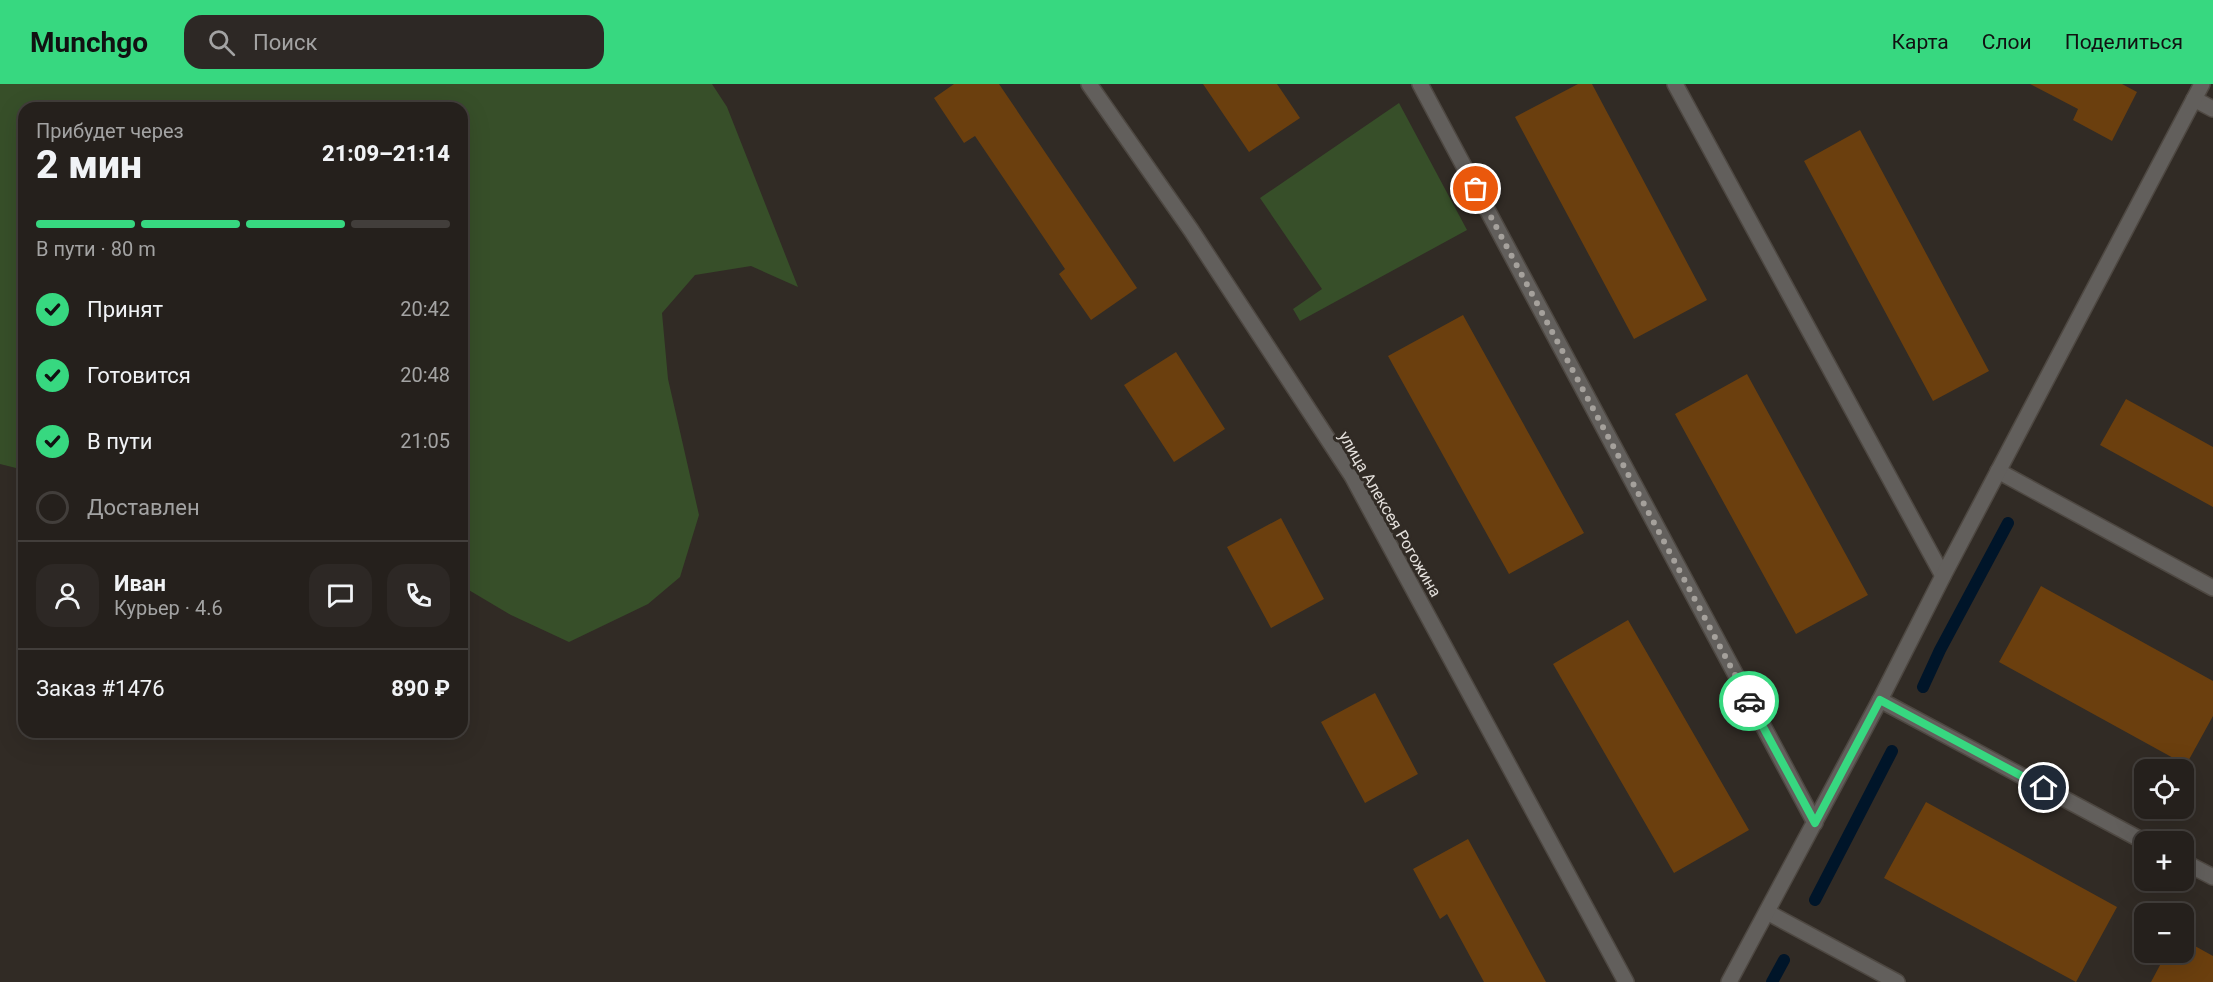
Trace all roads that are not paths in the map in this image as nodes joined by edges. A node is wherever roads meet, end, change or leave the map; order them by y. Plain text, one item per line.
1 (1089, 84) edge
2 (1420, 84) edge
3 (1675, 84) edge
4 (2202, 84) edge
5 (2194, 99) junction
6 (2213, 109) edge
7 (1998, 471) junction
8 (1943, 576) junction
9 (2213, 588) edge
10 (1880, 700) junction
11 (1815, 823) junction
12 (2134, 836) edge
13 (2194, 867) edge
14 (2213, 877) edge
15 (1767, 912) junction
16 (1626, 982) edge
17 (1729, 982) edge
18 (1897, 982) edge

1 - 16 street, улица Алексея Рогожина
2 - 11 street
3 - 8 street
4 - 5 street
5 - 6 street
5 - 7 street
7 - 8 street
7 - 9 street
8 - 10 street
10 - 11 street
10 - 12 street
11 - 15 street
13 - 14 street
15 - 17 street
15 - 18 street

